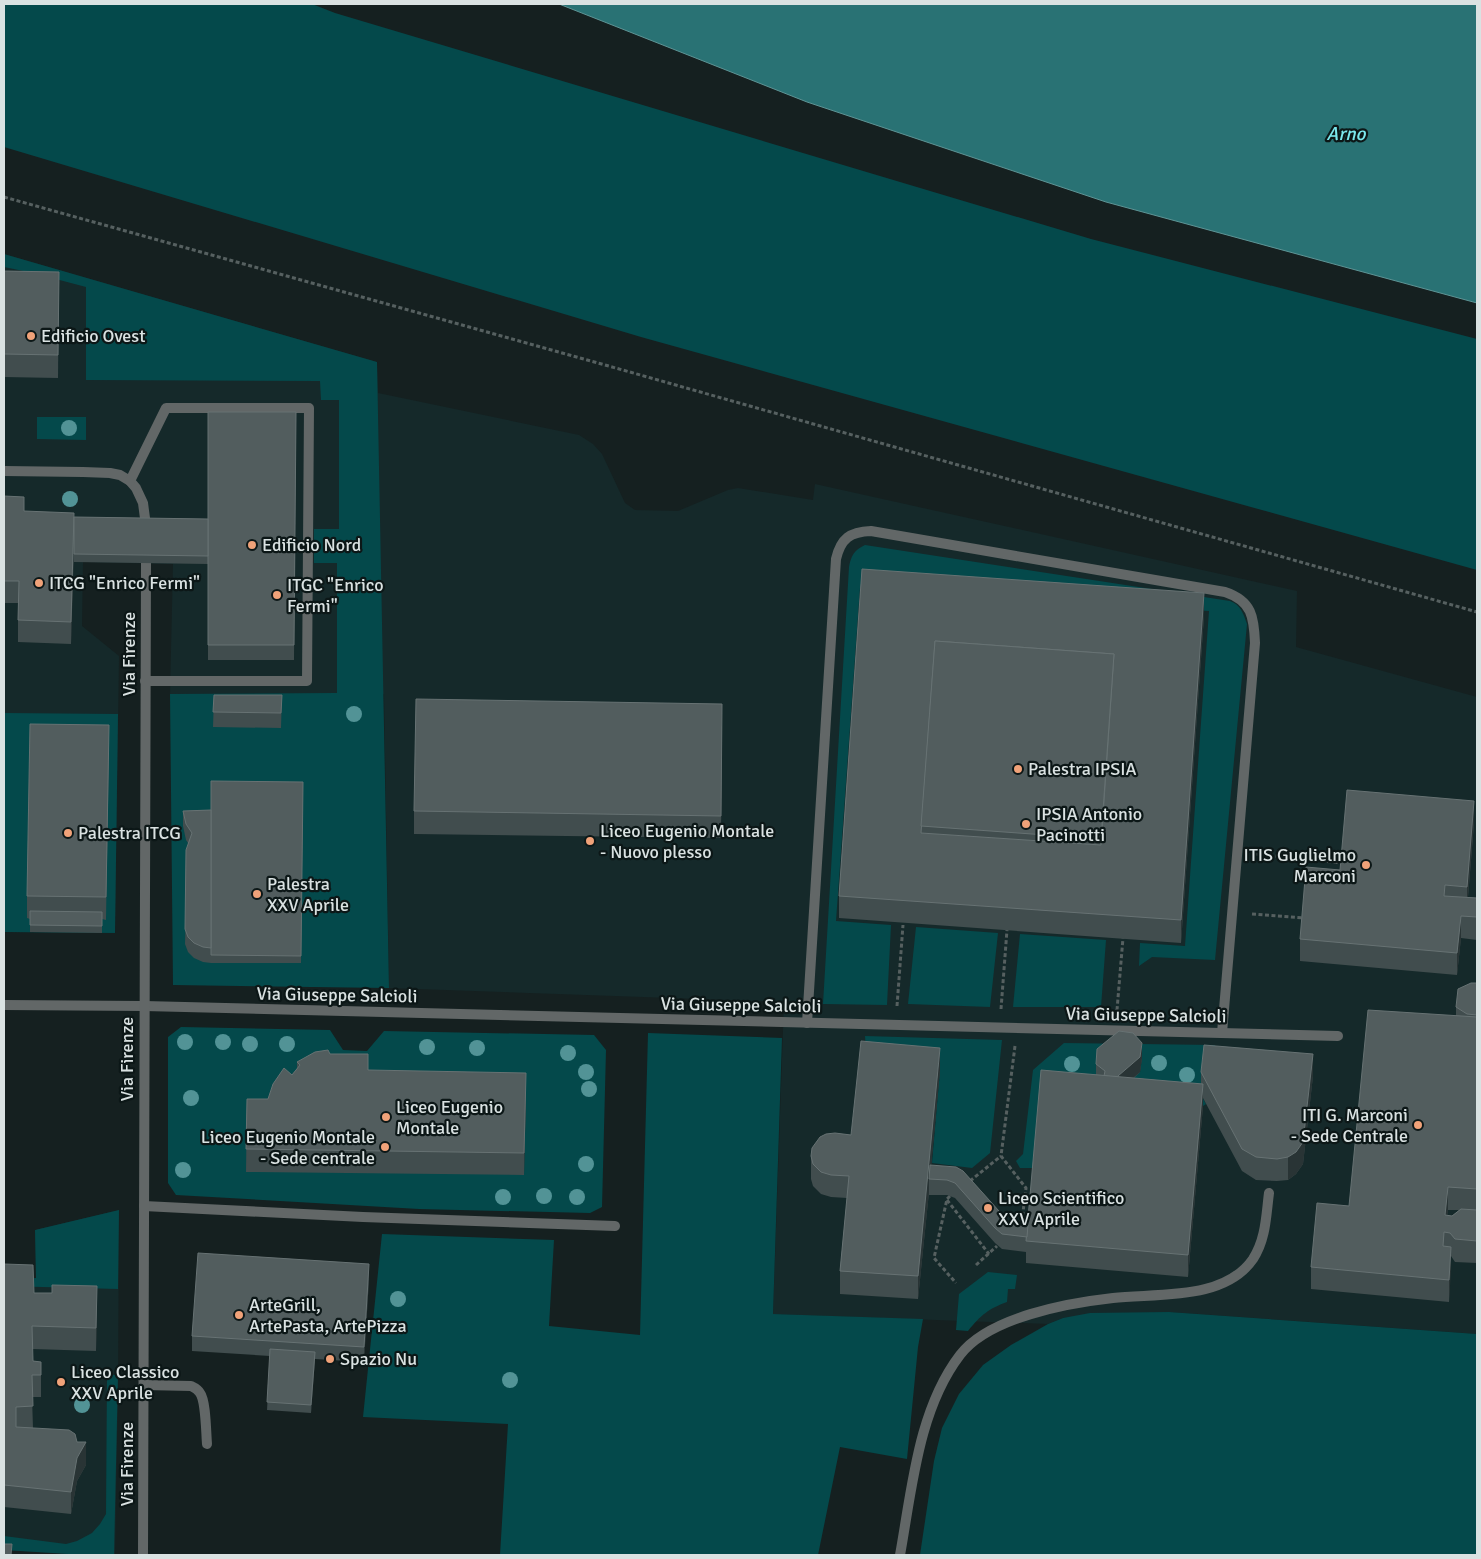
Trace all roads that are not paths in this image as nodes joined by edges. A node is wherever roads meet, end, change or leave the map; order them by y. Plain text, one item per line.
1 (4, 471) edge
2 (130, 481) junction
3 (146, 526) edge
4 (146, 563) edge
5 (145, 681) junction
6 (4, 1004) edge
7 (144, 1006) junction
8 (807, 1023) junction
9 (1222, 1033) junction
10 (1338, 1036) dead end
11 (1268, 1194) dead end
12 (144, 1206) junction
13 (615, 1226) dead end
14 (144, 1385) junction
15 (207, 1444) dead end
16 (143, 1555) edge
17 (900, 1555) edge

1 - 2 street
2 - 3 street
2 - 5 street
4 - 5 street, Via Firenze
5 - 7 street, Via Firenze
6 - 7 street, Via Giuseppe Salcioli
7 - 8 street, Via Giuseppe Salcioli
7 - 12 street, Via Firenze
8 - 9 street, Via Giuseppe Salcioli
8 - 9 street
9 - 10 street, Via Giuseppe Salcioli
11 - 17 street
12 - 13 street
12 - 14 street, Via Firenze
14 - 15 street
14 - 16 street, Via Firenze

